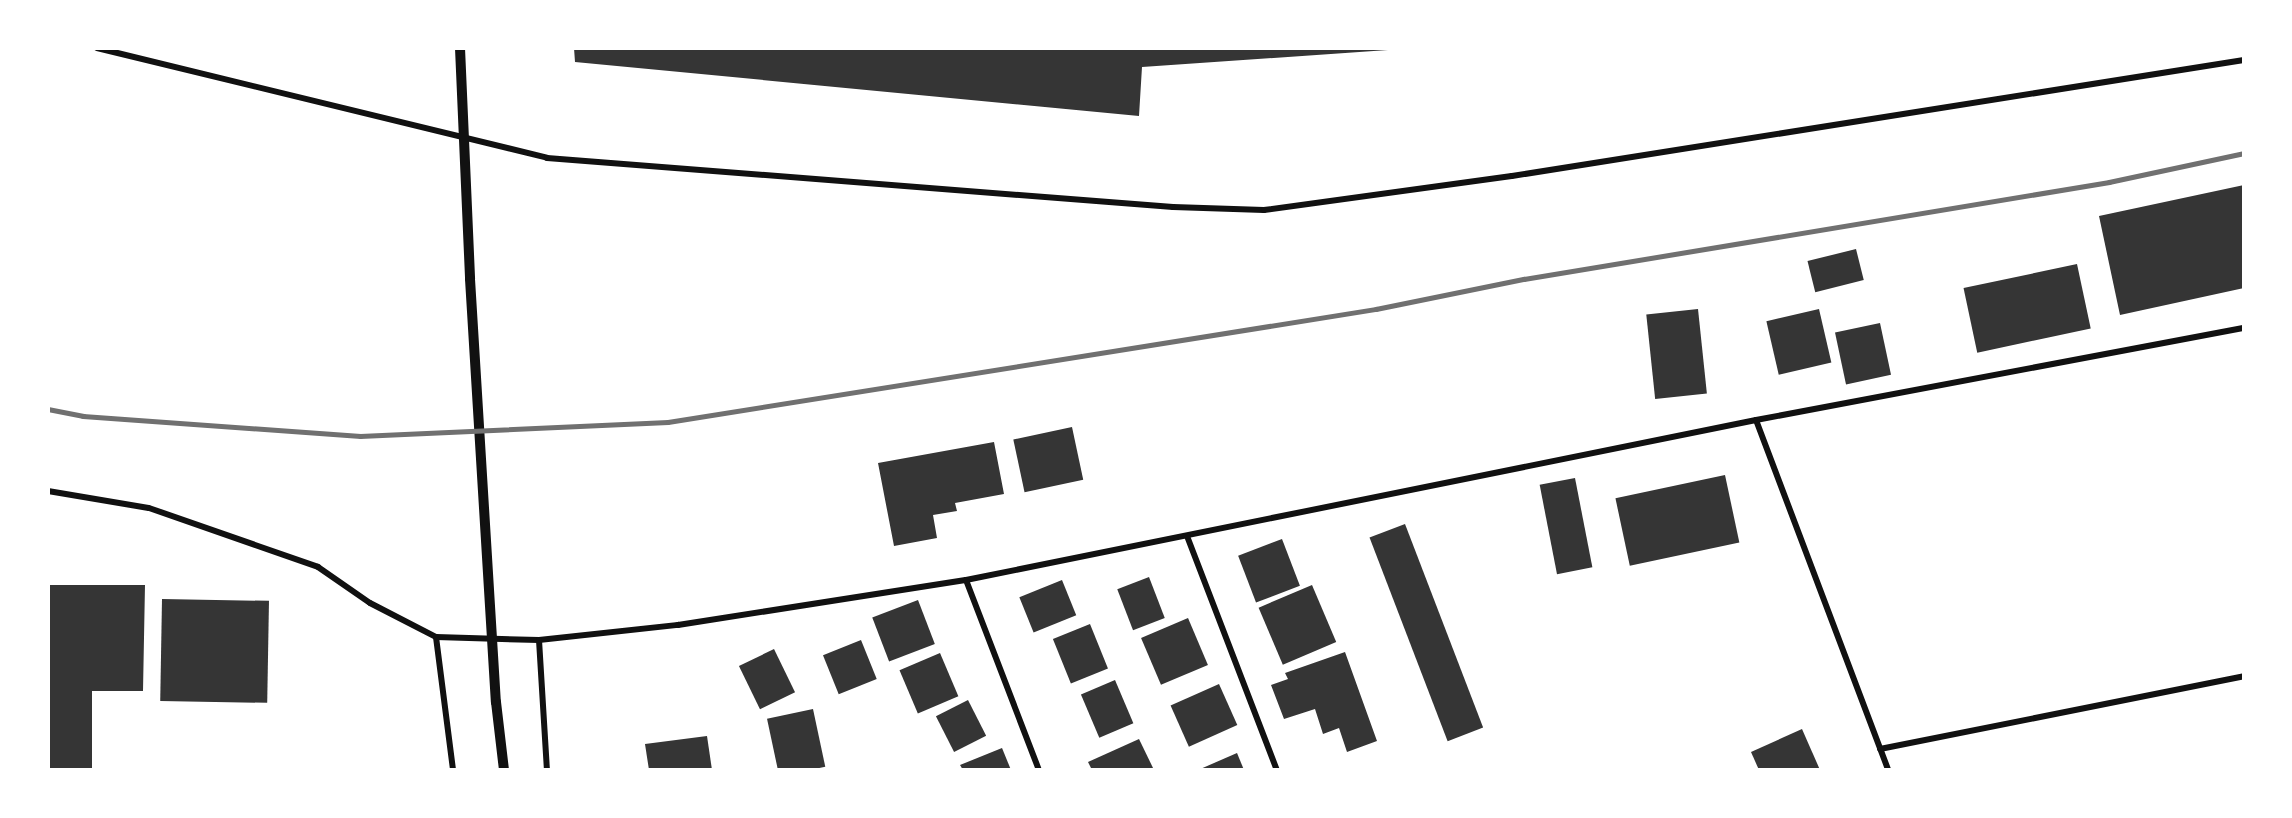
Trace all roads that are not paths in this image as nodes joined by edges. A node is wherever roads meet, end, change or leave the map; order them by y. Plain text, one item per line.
1 (97, 48) edge
2 (460, 48) edge
3 (2244, 60) edge
4 (2244, 328) edge
5 (1756, 420) junction
6 (48, 491) edge
7 (1187, 536) junction
8 (966, 580) junction
9 (436, 637) junction
10 (539, 640) junction
11 (2244, 676) edge
12 (1880, 749) junction
13 (453, 770) edge
14 (504, 770) edge
15 (547, 770) edge
16 (1040, 770) edge
17 (1277, 770) edge
18 (1887, 770) edge

1 - 3 street
2 - 14 street
4 - 5 street
5 - 7 street
5 - 12 street
6 - 9 street
7 - 8 street
7 - 17 street
8 - 10 street
8 - 16 street
9 - 10 street
9 - 13 street
10 - 15 street
11 - 12 street
12 - 18 street

